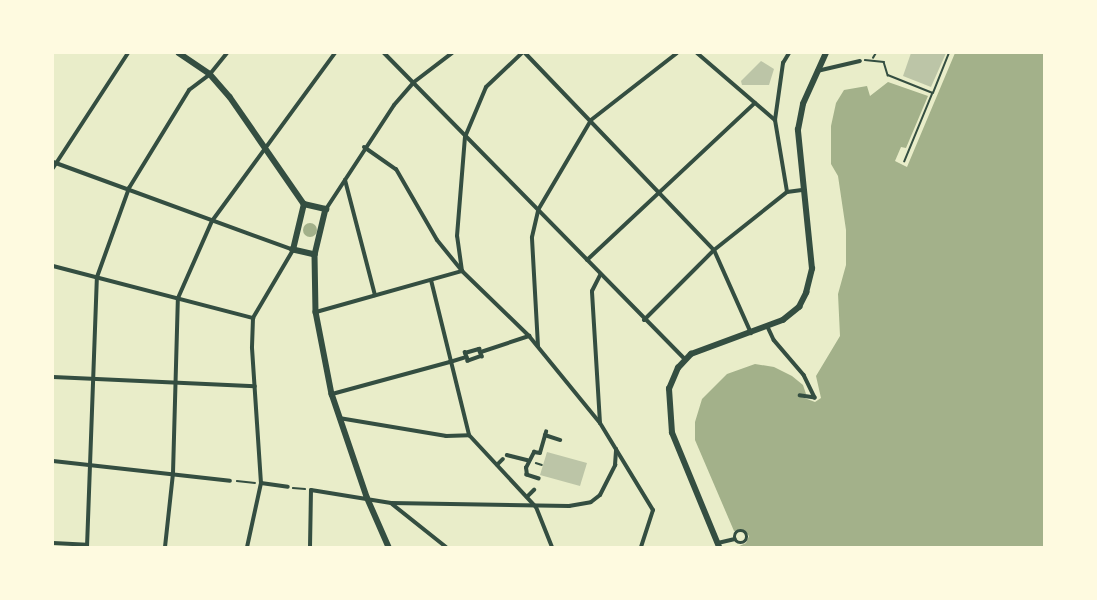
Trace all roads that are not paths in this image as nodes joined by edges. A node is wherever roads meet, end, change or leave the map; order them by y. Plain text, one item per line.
1 (128, 53) edge
2 (179, 53) edge
3 (227, 53) edge
4 (336, 53) edge
5 (384, 53) edge
6 (452, 53) edge
7 (523, 53) edge
8 (677, 53) edge
9 (697, 53) edge
10 (789, 53) edge
11 (826, 53) edge
12 (860, 61) road end
13 (817, 71) junction
14 (210, 74) junction
15 (414, 82) junction
16 (755, 102) junction
17 (591, 120) junction
18 (775, 120) junction
19 (465, 137) junction
20 (267, 146) junction
21 (364, 147) junction
22 (54, 163) edge
23 (53, 168) edge
24 (345, 180) junction
25 (129, 188) junction
26 (802, 190) junction
27 (658, 191) junction
28 (787, 192) junction
29 (304, 204) junction
30 (326, 209) junction
31 (538, 210) junction
32 (212, 221) junction
33 (293, 250) junction
34 (714, 250) junction
35 (314, 255) junction
36 (587, 260) junction
37 (53, 266) edge
38 (462, 272) junction
39 (600, 275) junction
40 (97, 277) junction
41 (431, 280) junction
42 (375, 295) junction
43 (178, 298) junction
44 (316, 312) junction
45 (253, 318) junction
46 (644, 320) junction
47 (768, 327) junction
48 (751, 332) junction
49 (529, 336) junction
50 (538, 346) junction
51 (481, 352) junction
52 (466, 357) junction
53 (685, 359) junction
54 (450, 362) junction
55 (53, 377) edge
56 (93, 381) junction
57 (173, 385) junction
58 (255, 386) junction
59 (332, 394) junction
60 (800, 396) dead end
61 (339, 418) junction
62 (600, 423) junction
63 (469, 435) junction
64 (560, 440) dead end
65 (616, 449) junction
66 (507, 455) dead end
67 (503, 458) dead end
68 (527, 460) junction
69 (53, 461) edge
70 (92, 465) junction
71 (497, 465) junction
72 (173, 473) junction
73 (539, 479) dead end
74 (230, 481) road end
75 (261, 483) junction
76 (288, 487) road end
77 (534, 490) dead end
78 (367, 497) junction
79 (527, 497) junction
80 (391, 503) junction
81 (536, 508) junction
82 (734, 538) dead end
83 (53, 543) edge
84 (718, 545) edge
85 (87, 546) edge
86 (165, 547) edge
87 (247, 547) edge
88 (310, 547) edge
89 (389, 547) edge
90 (446, 547) edge
91 (552, 547) edge
92 (641, 547) edge

1 - 22 street
2 - 14 street
3 - 14 street
4 - 20 street
5 - 15 street
6 - 15 street
7 - 17 street
7 - 19 street
8 - 17 street
9 - 16 street
10 - 18 street
11 - 13 street
12 - 13 street
13 - 26 street
14 - 20 street
14 - 25 street
15 - 19 street
15 - 21 street
16 - 18 street
16 - 27 street
17 - 27 street
17 - 31 street
18 - 28 street
19 - 31 street
19 - 38 street
20 - 29 street
20 - 32 street
21 - 24 street
21 - 38 street
22 - 23 street
22 - 25 street
24 - 30 street
24 - 42 street
25 - 32 street
25 - 40 street
26 - 28 street
26 - 47 street
27 - 34 street
27 - 36 street
28 - 34 street
29 - 30 street
29 - 33 street
30 - 35 street
31 - 36 street
31 - 50 street
32 - 33 street
32 - 43 street
33 - 35 street
33 - 45 street
34 - 46 street
34 - 48 street
35 - 44 street
36 - 39 street
37 - 40 street
38 - 41 street
38 - 49 street
39 - 46 street
39 - 62 street
40 - 43 street
40 - 56 street
41 - 42 street
41 - 54 street
42 - 44 street
43 - 45 street
43 - 57 street
44 - 59 street
45 - 58 street
46 - 53 street
47 - 48 street
47 - 60 street
48 - 53 street
49 - 50 street
49 - 51 street
50 - 62 street
51 - 52 street
51 - 52 street
52 - 54 street
53 - 84 street
54 - 59 street
54 - 63 street
55 - 56 street
56 - 57 street
56 - 70 street
57 - 58 street
57 - 72 street
58 - 75 street
59 - 61 street
61 - 63 street
61 - 78 street
62 - 65 street
63 - 71 street
64 - 68 street
65 - 81 street
65 - 92 street
66 - 68 street
67 - 71 street
68 - 73 street
69 - 70 street
70 - 72 street
70 - 85 street
71 - 79 street
72 - 74 street
72 - 86 street
75 - 76 street
75 - 87 street
77 - 79 street
78 - 80 street
78 - 88 street
78 - 89 street
79 - 81 street
80 - 81 street
80 - 90 street
81 - 91 street
82 - 84 street
83 - 85 street

